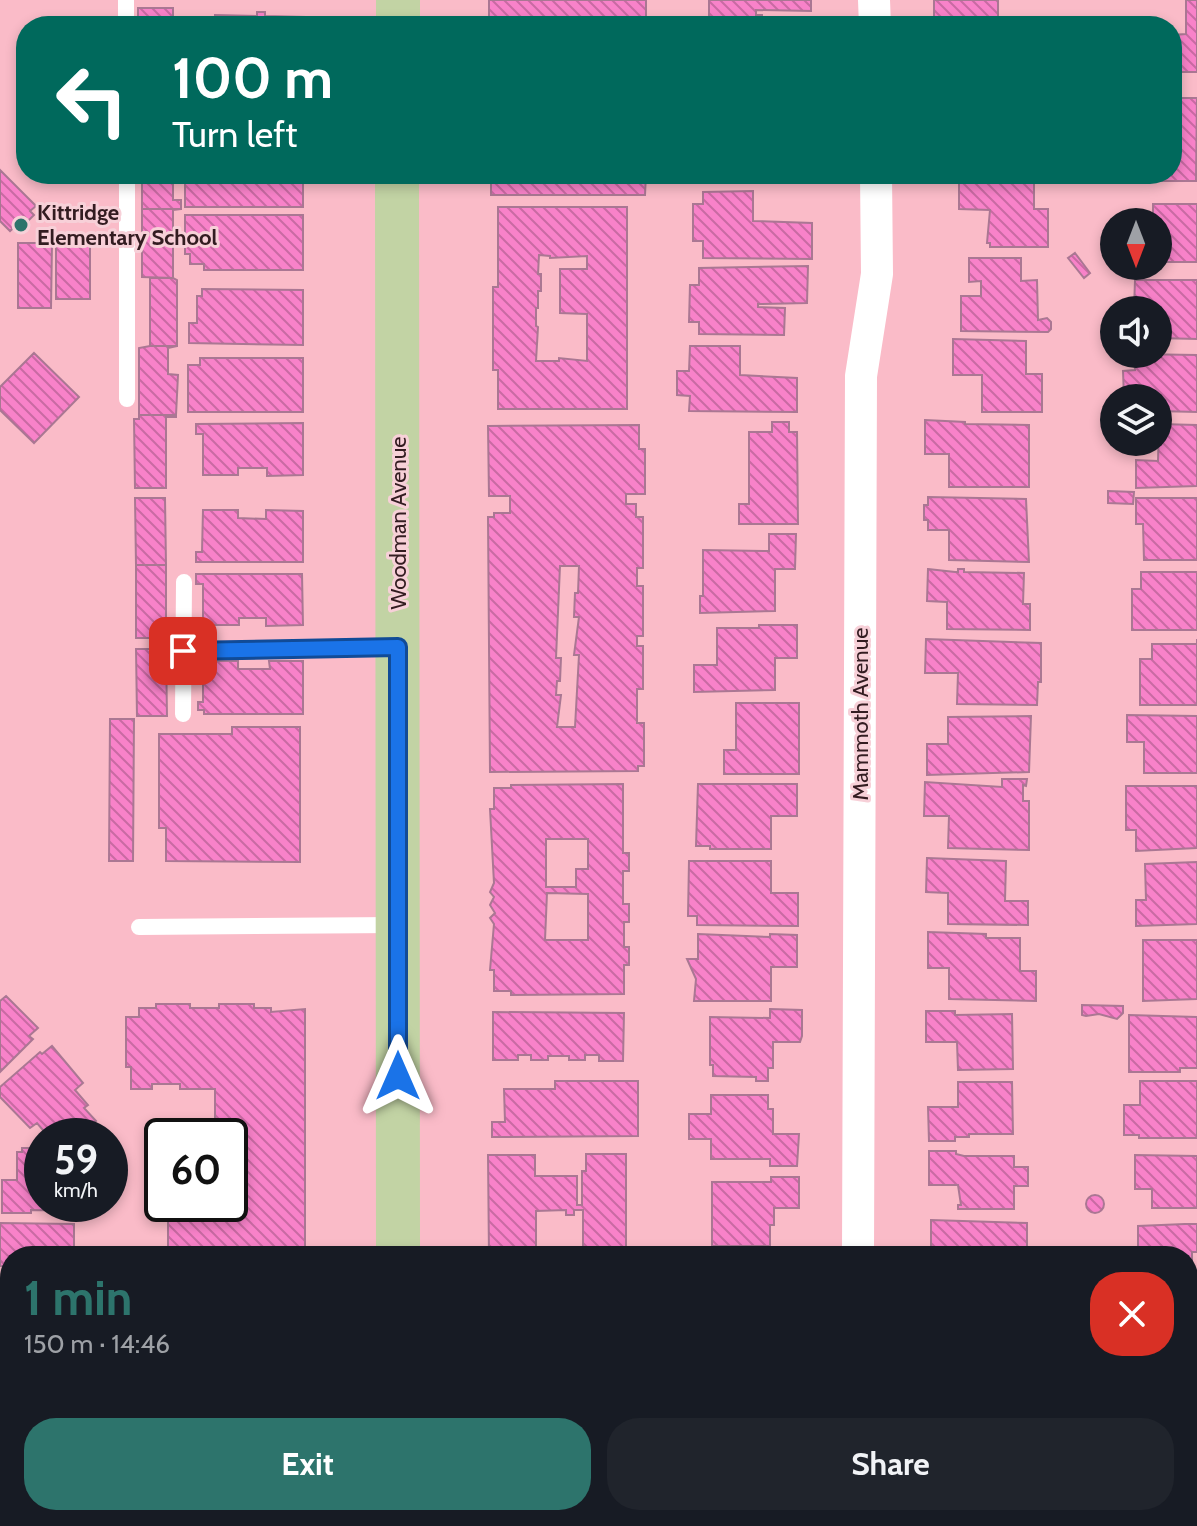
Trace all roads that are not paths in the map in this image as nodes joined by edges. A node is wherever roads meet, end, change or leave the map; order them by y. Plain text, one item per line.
1 (127, 184) edge
2 (397, 184) edge
3 (876, 184) edge
4 (127, 399) dead end
5 (184, 582) dead end
6 (398, 647) junction
7 (183, 651) junction
8 (183, 714) dead end
9 (398, 925) junction
10 (139, 927) dead end
11 (398, 1246) edge
12 (858, 1246) edge

1 - 4 lane
2 - 6 main road, Woodman Avenue
3 - 12 street, Mammoth Avenue
5 - 7 lane
6 - 7 lane
6 - 9 main road, Woodman Avenue
7 - 8 lane
9 - 10 lane
9 - 11 main road, Woodman Avenue

